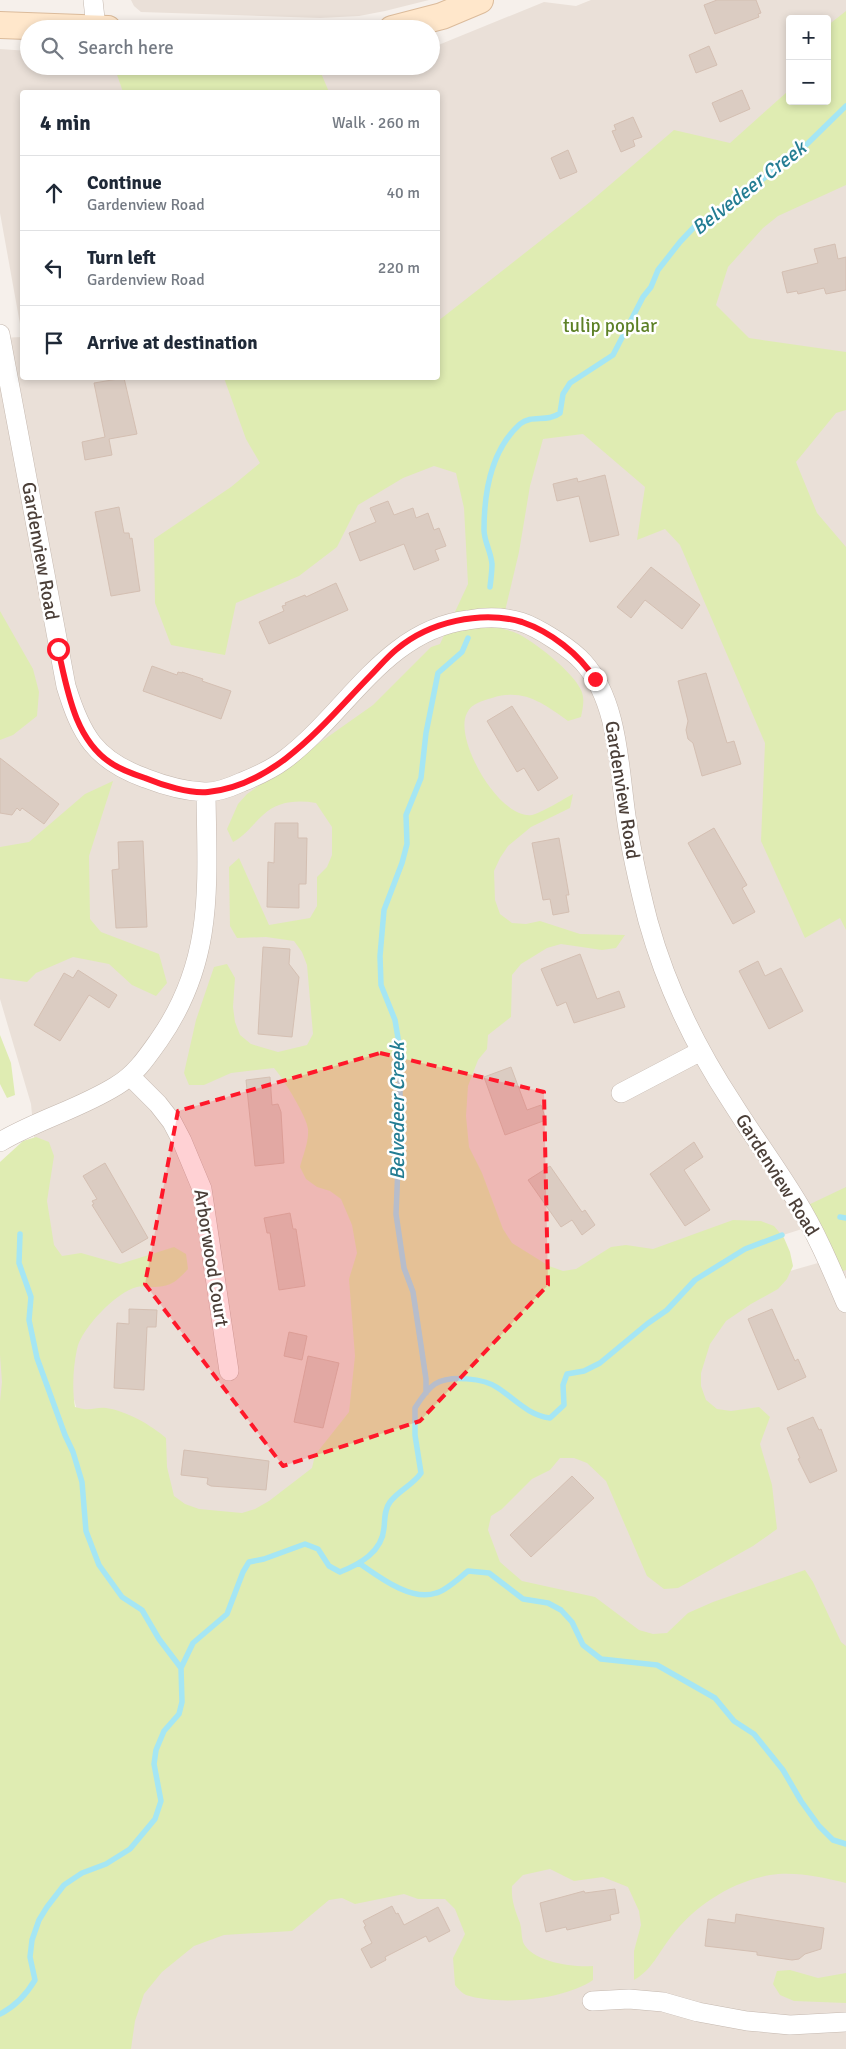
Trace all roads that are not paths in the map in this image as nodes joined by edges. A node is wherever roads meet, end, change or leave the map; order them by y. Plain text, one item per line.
1 (93, 0) edge
2 (480, 0) edge
3 (95, 20) edge
4 (427, 20) edge
5 (0, 25) edge
6 (20, 26) edge
7 (0, 334) edge
8 (206, 793) junction
9 (701, 1051) junction
10 (130, 1076) junction
11 (621, 1093) dead end
12 (0, 1142) edge
13 (846, 1303) edge
14 (229, 1371) dead end
15 (592, 2001) dead end
16 (846, 2022) edge

1 - 3 street
2 - 4 street
5 - 6 street
7 - 8 street, Gardenview Road
8 - 9 street, Gardenview Road
8 - 10 street
9 - 11 street
9 - 13 street, Gardenview Road
10 - 12 street
10 - 14 street, Arborwood Court
15 - 16 street

